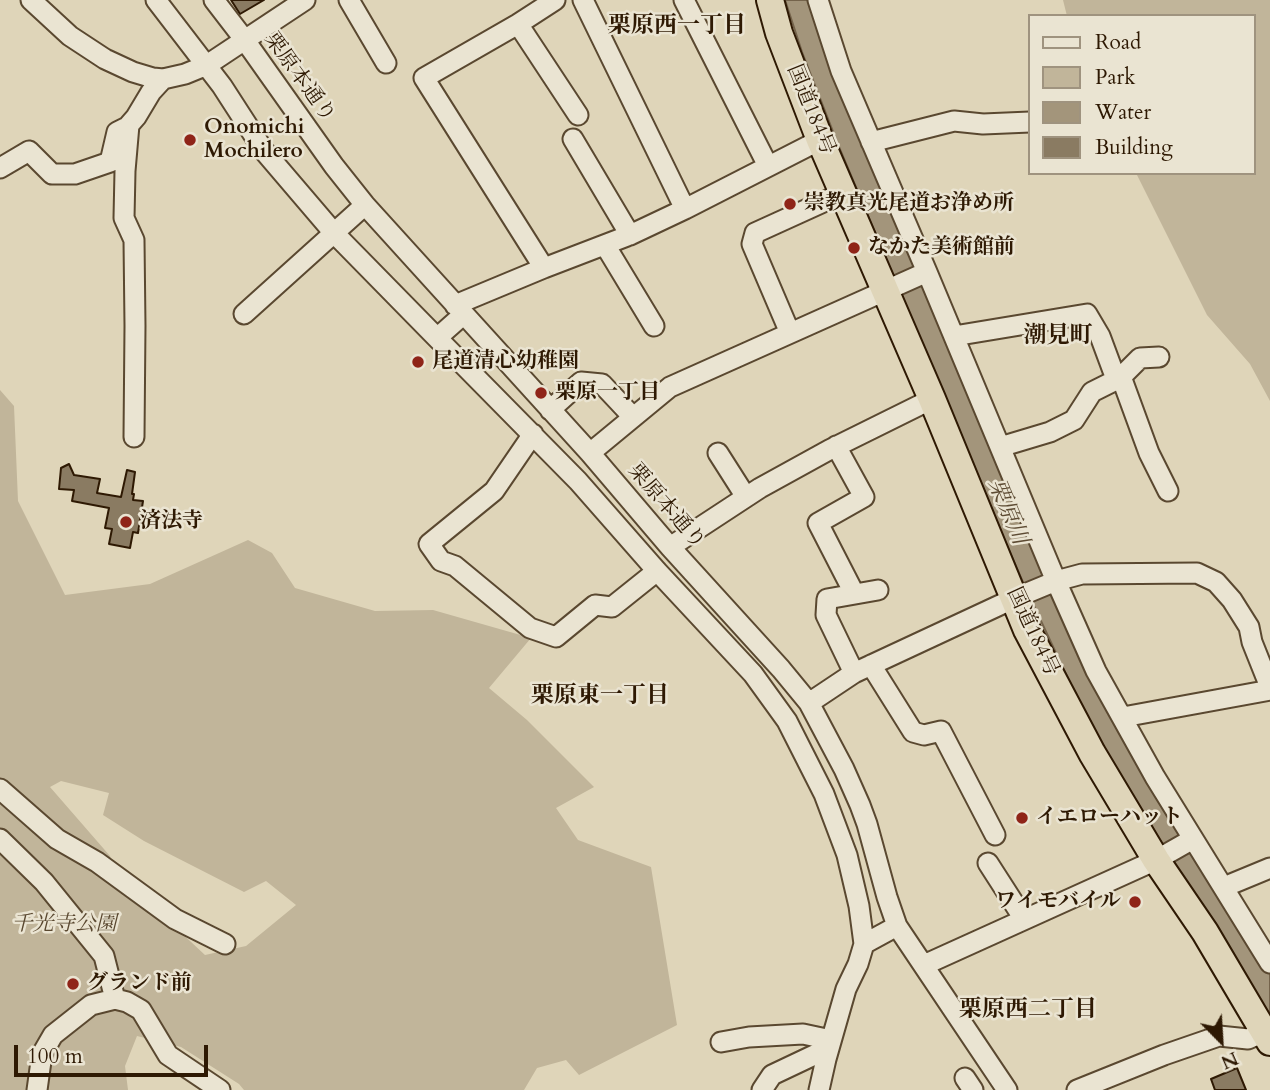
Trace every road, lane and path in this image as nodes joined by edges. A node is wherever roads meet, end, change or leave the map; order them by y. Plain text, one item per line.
1 (31, 0) edge
2 (156, 0) edge
3 (214, 0) edge
4 (305, 0) edge
5 (349, 0) edge
6 (555, 0) edge
7 (583, 0) edge
8 (684, 0) edge
9 (770, 0) edge
10 (818, 0) edge
11 (518, 24) junction
12 (244, 39) junction
13 (386, 63) dead end
14 (206, 65) junction
15 (163, 79) junction
16 (578, 115) dead end
17 (1028, 122) edge
18 (129, 125) junction
19 (573, 139) dead end
20 (820, 139) junction
21 (872, 142) junction
22 (768, 166) junction
23 (0, 168) edge
24 (844, 193) junction
25 (365, 205) junction
26 (685, 209) junction
27 (334, 233) junction
28 (630, 235) junction
29 (604, 245) junction
30 (544, 268) junction
31 (923, 273) junction
32 (891, 288) junction
33 (460, 309) junction
34 (244, 314) dead end
35 (654, 326) dead end
36 (790, 333) junction
37 (954, 336) junction
38 (437, 338) junction
39 (1158, 357) dead end
40 (1120, 378) junction
41 (932, 399) junction
42 (550, 410) junction
43 (634, 417) junction
44 (533, 434) junction
45 (134, 437) dead end
46 (836, 446) junction
47 (1000, 447) junction
48 (590, 453) junction
49 (718, 453) dead end
50 (618, 486) junction
51 (1168, 491) dead end
52 (746, 497) junction
53 (599, 505) junction
54 (670, 547) junction
55 (657, 571) junction
56 (1052, 582) junction
57 (878, 590) dead end
58 (854, 593) junction
59 (1021, 596) junction
60 (863, 669) junction
61 (1270, 688) edge
62 (809, 703) junction
63 (1123, 717) junction
64 (0, 789) edge
65 (995, 835) dead end
66 (0, 839) edge
67 (1191, 840) junction
68 (1161, 857) junction
69 (988, 863) dead end
70 (1270, 868) edge
71 (1224, 887) junction
72 (1024, 919) junction
73 (897, 926) junction
74 (225, 944) dead end
75 (864, 944) junction
76 (1270, 963) edge
77 (923, 965) junction
78 (115, 999) junction
79 (1267, 1037) edge
80 (721, 1042) dead end
81 (830, 1044) junction
82 (37, 1090) edge
83 (220, 1090) edge
84 (762, 1090) edge
85 (819, 1090) edge
86 (1007, 1090) edge
87 (1077, 1090) edge

1 - 15 street
2 - 14 street
3 - 12 street, 栗原本通り
4 - 12 street
5 - 13 street
6 - 11 street
7 - 26 street
8 - 22 street
9 - 20 highway, 国道184号
10 - 21 street
11 - 16 street
11 - 30 street
12 - 14 street
12 - 25 street, 栗原本通り
14 - 15 street
14 - 27 street
15 - 18 street
17 - 21 street
18 - 23 street
18 - 45 street
19 - 28 street
20 - 22 street
20 - 24 highway, 国道184号
21 - 31 street
22 - 26 street
24 - 32 highway, 国道184号
24 - 36 street
25 - 27 street
25 - 33 street, 栗原本通り
26 - 28 street
27 - 34 street
27 - 38 street
28 - 29 street
29 - 30 street
29 - 35 street
30 - 33 street
31 - 32 street
31 - 37 street
32 - 36 street
32 - 41 highway, 国道184号
33 - 38 street
33 - 42 street, 栗原本通り
36 - 43 street
37 - 40 street
37 - 47 street
38 - 44 street
39 - 40 street
40 - 47 street
40 - 51 street
41 - 46 street
41 - 59 highway, 国道184号
42 - 43 street
42 - 48 street, 栗原本通り
43 - 48 street
44 - 53 street
44 - 55 street
46 - 52 street
46 - 58 street
47 - 56 street
48 - 50 street, 栗原本通り
49 - 52 street
50 - 53 street
50 - 54 street, 栗原本通り
52 - 54 street
53 - 55 street
54 - 62 street, 栗原本通り
55 - 75 street
56 - 59 street
56 - 61 street
56 - 63 street
57 - 58 street
58 - 60 street
59 - 60 street
59 - 68 highway, 国道184号
60 - 62 street
60 - 65 street
61 - 63 street
62 - 73 street, 栗原本通り
63 - 67 street
64 - 74 street
66 - 78 street
67 - 68 street
67 - 71 street
68 - 72 street
68 - 79 highway, 国道184号
69 - 72 street
70 - 71 street
71 - 76 street
72 - 77 street
73 - 75 street
73 - 77 street, 栗原本通り
75 - 81 street
77 - 86 street, 栗原本通り
78 - 82 street
78 - 83 street
79 - 87 street
80 - 81 street
81 - 84 street
81 - 85 street

